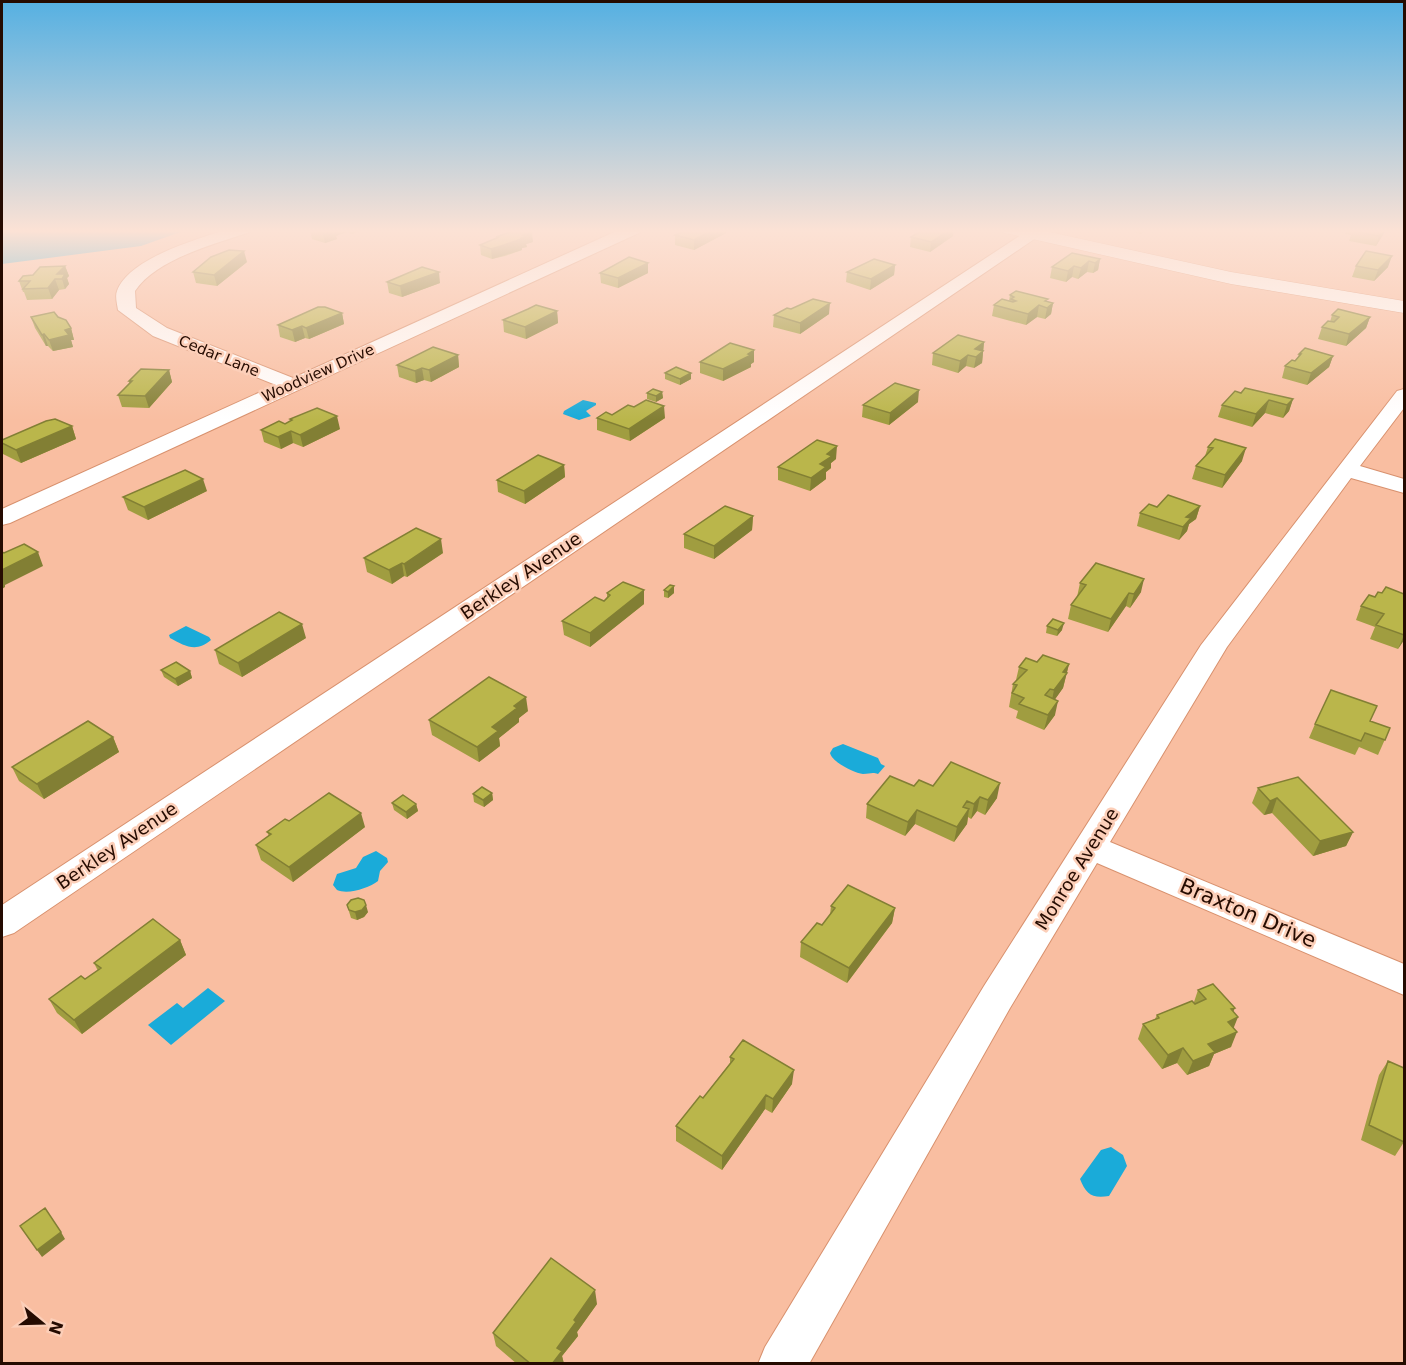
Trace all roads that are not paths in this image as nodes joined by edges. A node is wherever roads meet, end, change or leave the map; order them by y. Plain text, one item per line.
1 (126, 293) edge
2 (495, 293) edge
3 (937, 293) edge
4 (1315, 293) edge
5 (1404, 307) edge
6 (292, 385) junction
7 (1404, 395) edge
8 (1346, 469) junction
9 (1404, 486) edge
10 (2, 518) edge
11 (1091, 847) junction
12 (2, 923) edge
13 (1404, 980) edge
14 (782, 1364) edge

1 - 6 street, Cedar Lane
2 - 6 street, Woodview Drive
3 - 12 street, Berkley Avenue
4 - 5 street
6 - 10 street, Woodview Drive
7 - 8 street, Monroe Avenue
8 - 9 street
8 - 11 street, Monroe Avenue
11 - 13 street, Braxton Drive
11 - 14 street, Monroe Avenue

